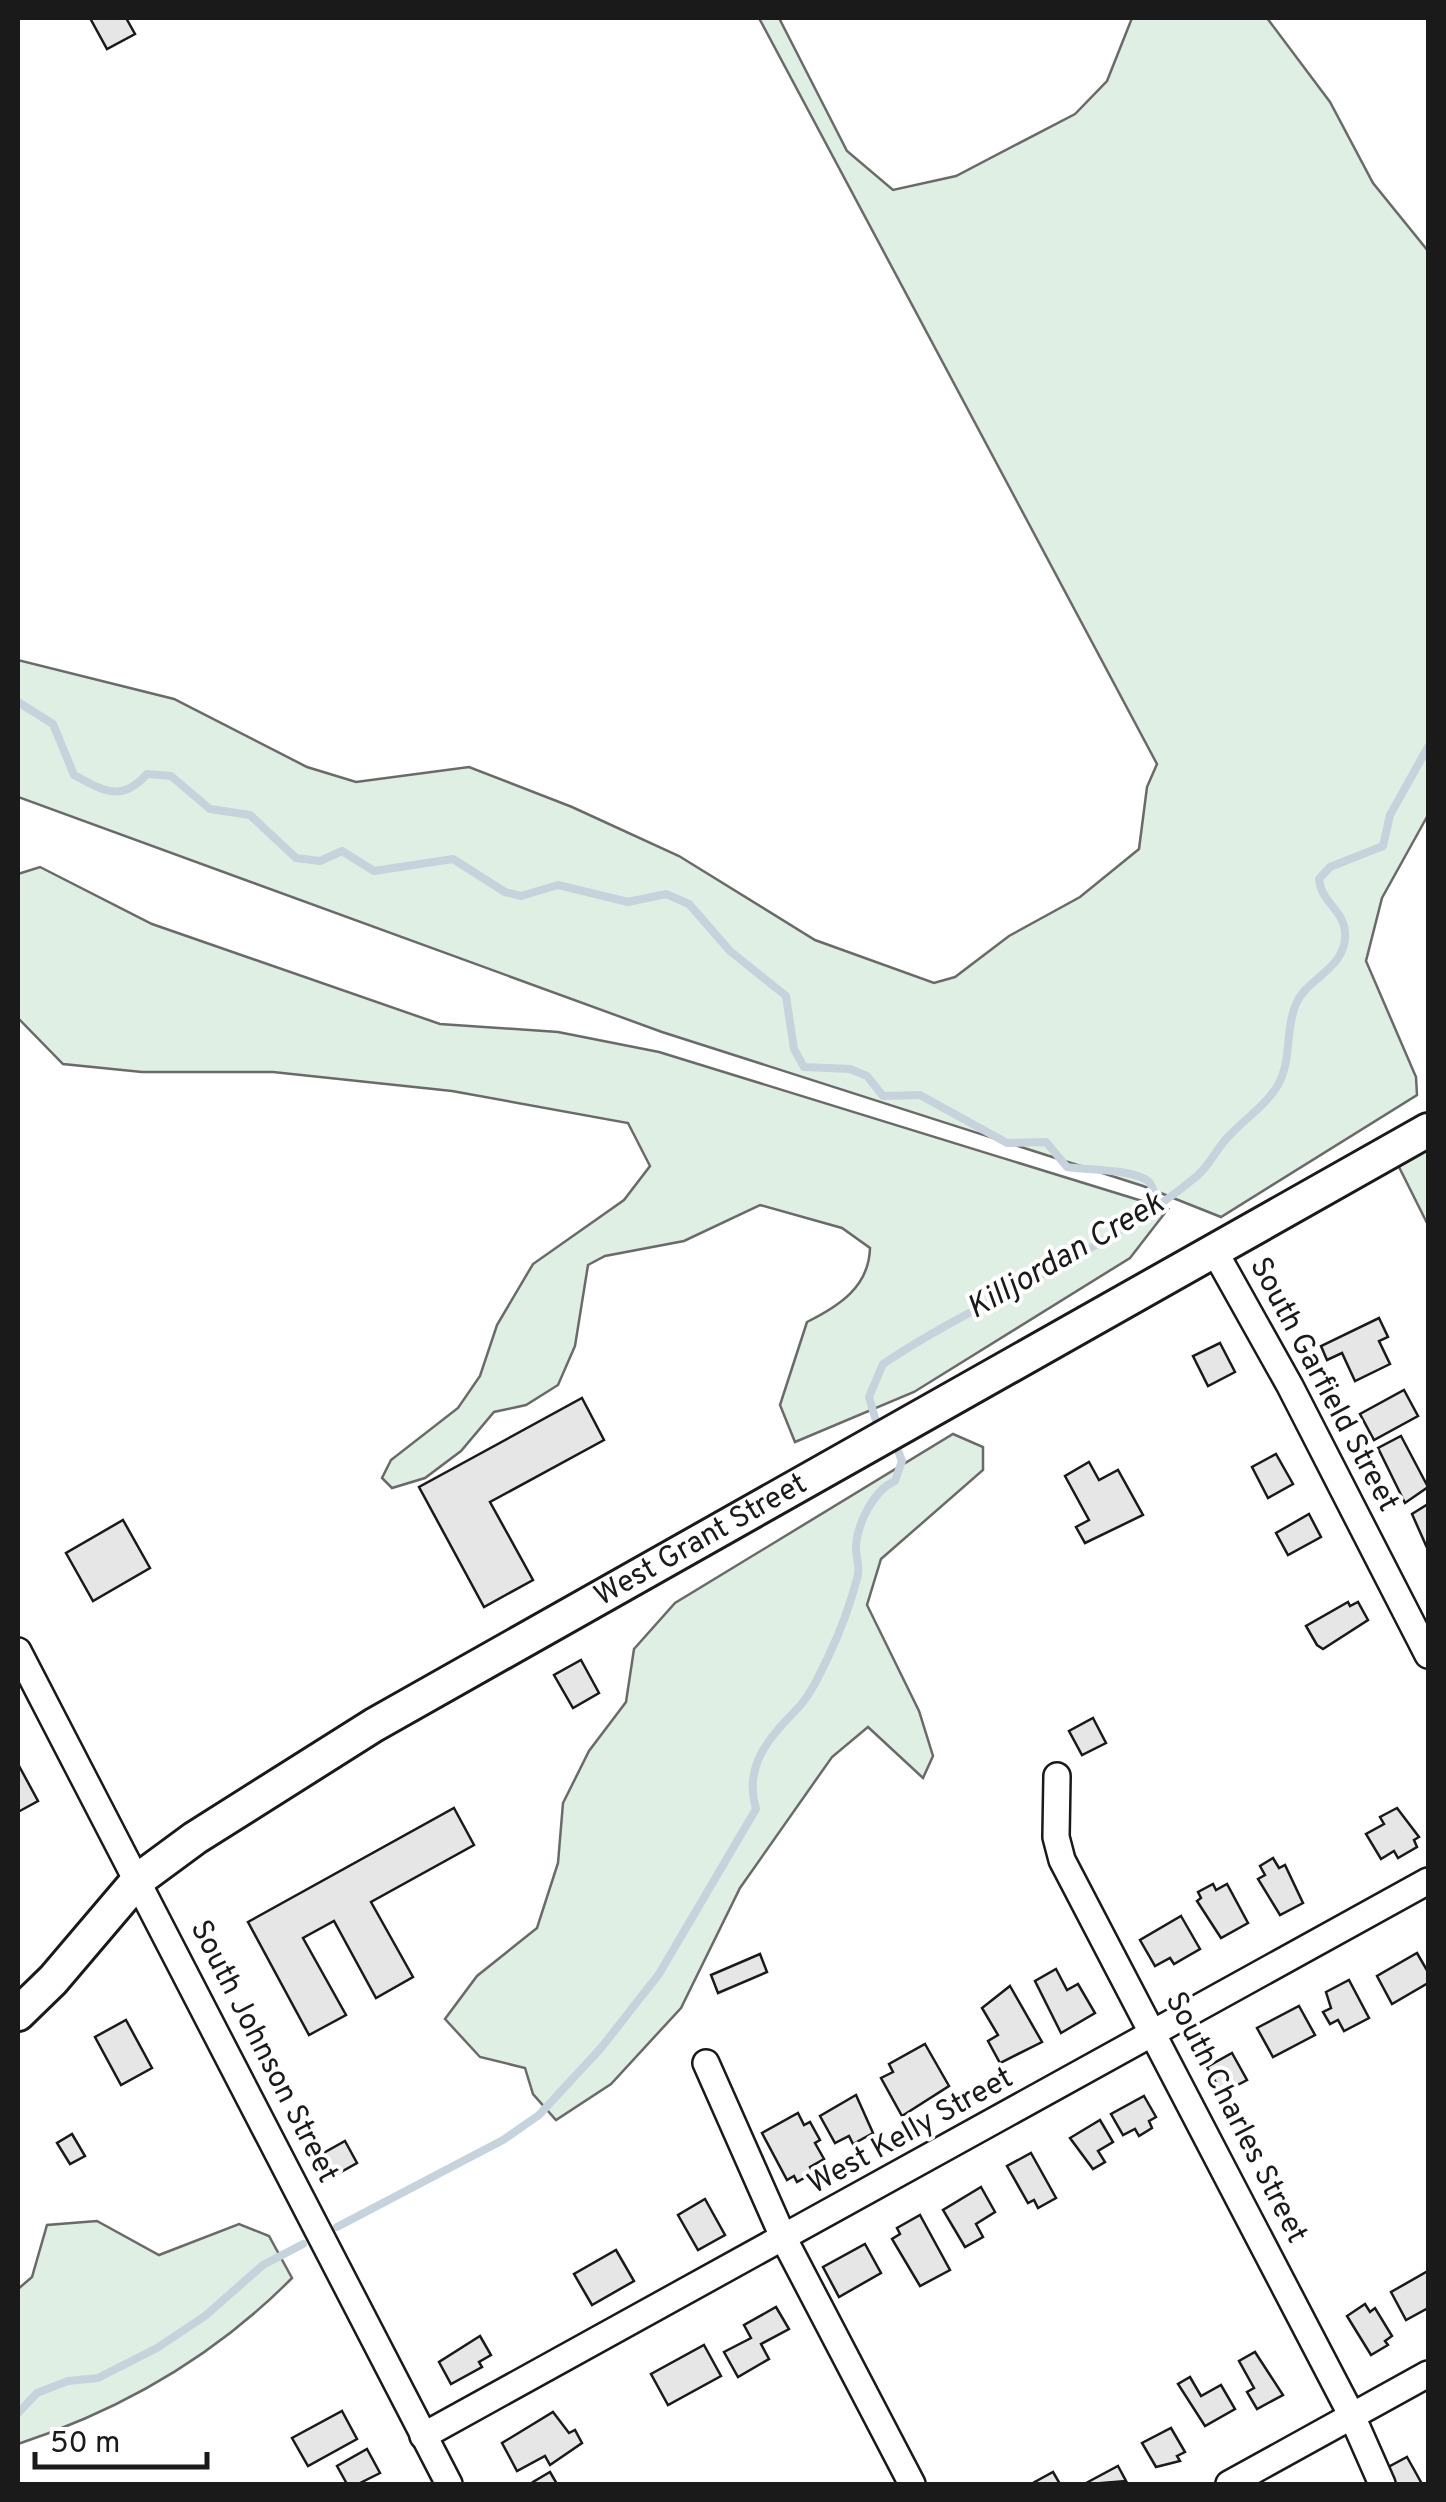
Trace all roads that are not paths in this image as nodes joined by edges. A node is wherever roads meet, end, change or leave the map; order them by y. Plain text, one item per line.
1 (1428, 1130) edge
2 (1215, 1252) junction
3 (18, 1651) edge
4 (1428, 1655) edge
5 (1057, 1776) dead end
6 (138, 1880) junction
7 (1428, 1882) edge
8 (18, 2014) edge
9 (1155, 2033) junction
10 (706, 2063) dead end
11 (784, 2239) junction
12 (1428, 2374) edge
13 (1352, 2416) junction
14 (424, 2436) junction
15 (449, 2484) edge
16 (912, 2484) edge
17 (1229, 2484) edge
18 (1382, 2484) edge

1 - 2 main road, West Grant Street
2 - 4 street, South Garfield Street
2 - 6 main road, West Grant Street
3 - 6 street, South Johnson Street
5 - 9 street, South Charles Street
6 - 8 main road, West Grant Street
6 - 14 street, South Johnson Street
7 - 9 street, West Kelly Street
9 - 11 street, West Kelly Street
9 - 13 street, South Charles Street
10 - 11 street
11 - 14 street, West Kelly Street
11 - 16 street
12 - 13 street
13 - 17 street
13 - 18 street, South Charles Street
14 - 15 street, South Johnson Street

